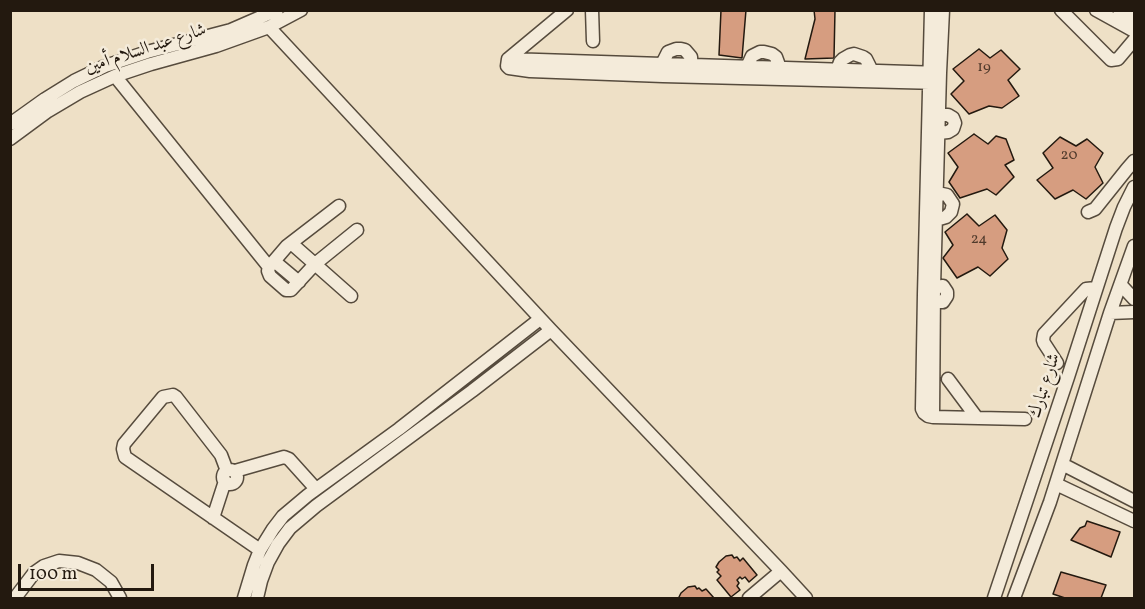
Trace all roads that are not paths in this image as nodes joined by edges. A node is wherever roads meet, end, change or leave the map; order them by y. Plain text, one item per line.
1 (277, 10) edge
2 (301, 10) edge
3 (567, 10) edge
4 (592, 10) edge
5 (931, 10) edge
6 (943, 10) edge
7 (1061, 10) edge
8 (1095, 10) edge
9 (1119, 10) edge
10 (1134, 18) edge
11 (269, 27) junction
12 (1134, 30) edge
13 (1134, 40) edge
14 (593, 41) dead end
15 (664, 70) junction
16 (692, 71) junction
17 (115, 76) junction
18 (934, 78) junction
19 (10, 124) edge
20 (10, 139) edge
21 (1134, 161) edge
22 (1134, 187) edge
23 (339, 206) dead end
24 (1088, 212) dead end
25 (357, 230) dead end
26 (291, 243) junction
27 (1134, 246) edge
28 (272, 264) junction
29 (315, 264) junction
30 (1121, 285) junction
31 (1096, 288) junction
32 (351, 296) dead end
33 (1134, 299) edge
34 (1134, 312) edge
35 (1110, 313) junction
36 (540, 319) junction
37 (551, 330) junction
38 (1057, 363) dead end
39 (1068, 377) junction
40 (948, 379) dead end
41 (1088, 384) junction
42 (933, 417) junction
43 (977, 418) junction
44 (1024, 419) dead end
45 (1062, 464) junction
46 (229, 474) junction
47 (1056, 484) junction
48 (316, 489) junction
49 (1029, 494) junction
50 (1134, 501) edge
51 (1050, 502) junction
52 (298, 503) junction
53 (307, 513) junction
54 (213, 518) junction
55 (1134, 521) edge
56 (260, 550) junction
57 (781, 571) junction
58 (1003, 573) junction
59 (1021, 581) junction
60 (15, 598) edge
61 (120, 598) edge
62 (244, 598) edge
63 (257, 598) edge
64 (749, 598) edge
65 (806, 598) edge
66 (994, 598) edge
67 (1014, 598) edge

1 - 19 street, شارع عبد السلام أمين
2 - 11 street, شارع عبد السلام أمين
3 - 15 street
4 - 14 street
5 - 18 street
6 - 18 street
7 - 13 street
8 - 12 street
9 - 10 street
11 - 17 street, شارع عبد السلام أمين
11 - 36 street
15 - 16 street
15 - 16 street
16 - 18 street
16 - 18 street
17 - 20 street, شارع عبد السلام أمين
17 - 28 street
18 - 42 street
18 - 42 street
21 - 24 street
22 - 31 street, شارع تبارك
23 - 26 street
25 - 29 street
26 - 28 street
26 - 29 street
27 - 30 street
28 - 29 street
29 - 32 street
30 - 33 street
30 - 35 street
31 - 38 street
31 - 39 street, شارع تبارك
34 - 35 street
35 - 41 street
36 - 37 street
36 - 48 street
37 - 53 street
37 - 57 street
39 - 41 street
39 - 49 street, شارع تبارك
40 - 43 street
41 - 45 street
42 - 43 street
43 - 44 street
45 - 47 street
45 - 50 street
46 - 48 street
46 - 54 street
46 - 54 street
47 - 51 street
47 - 55 street
48 - 52 street
49 - 51 street
49 - 58 street, شارع تبارك
51 - 59 street
52 - 53 street
52 - 56 street
53 - 63 street
54 - 56 street
56 - 62 street
57 - 64 street
57 - 65 street
58 - 59 street
58 - 66 street, شارع تبارك
59 - 67 street
60 - 61 street

